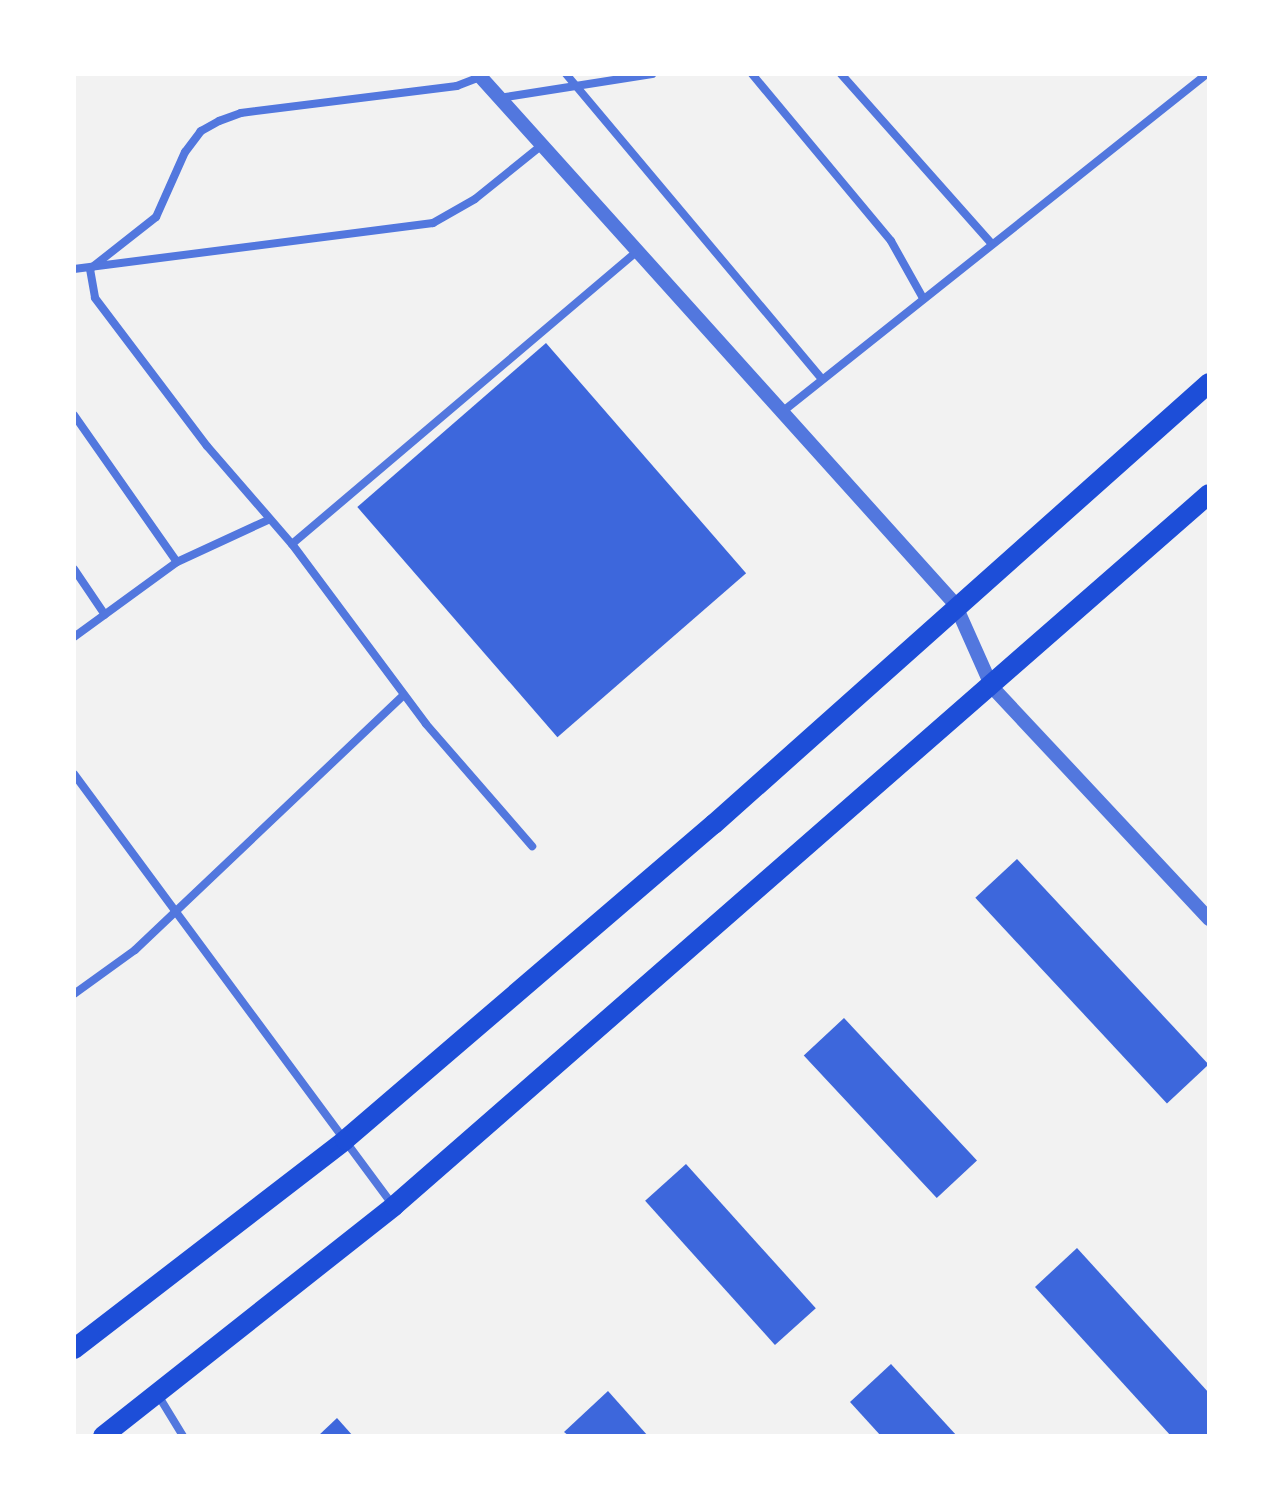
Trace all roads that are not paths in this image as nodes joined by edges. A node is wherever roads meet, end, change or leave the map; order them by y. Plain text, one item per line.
1 (566, 74) edge
2 (652, 74) edge
3 (752, 74) edge
4 (841, 74) edge
5 (1207, 74) edge
6 (479, 76) edge
7 (578, 87) junction
8 (498, 98) junction
9 (541, 146) junction
10 (992, 244) junction
11 (636, 252) junction
12 (74, 269) edge
13 (90, 269) junction
14 (923, 298) junction
15 (821, 378) junction
16 (1209, 383) edge
17 (782, 413) junction
18 (74, 415) edge
19 (1209, 494) edge
20 (268, 520) junction
21 (292, 544) junction
22 (177, 562) junction
23 (74, 569) edge
24 (955, 604) junction
25 (105, 615) junction
26 (74, 637) edge
27 (992, 687) junction
28 (403, 696) junction
29 (74, 774) edge
30 (532, 846) dead end
31 (175, 910) junction
32 (1209, 919) edge
33 (74, 994) edge
34 (345, 1140) junction
35 (394, 1206) junction
36 (74, 1349) edge
37 (158, 1395) junction
38 (103, 1436) edge
39 (183, 1436) edge

1 - 7 street
2 - 7 street
3 - 14 street
4 - 10 street
5 - 10 street
6 - 8 street
6 - 13 street
7 - 8 street
7 - 15 street
8 - 9 street
9 - 11 street
9 - 13 street
10 - 14 street
11 - 17 street
11 - 21 street
12 - 13 street
13 - 20 street
14 - 15 street
15 - 17 street
16 - 24 main road
17 - 24 street
18 - 22 street
19 - 27 main road
20 - 21 street
20 - 22 street
21 - 28 street
22 - 25 street
23 - 25 street
24 - 27 street
24 - 34 main road
25 - 26 street
27 - 32 street
27 - 35 main road
28 - 30 street
28 - 31 street
29 - 31 street
31 - 33 street
31 - 34 street
34 - 35 street
34 - 36 main road
35 - 37 main road
37 - 38 main road
37 - 39 street

